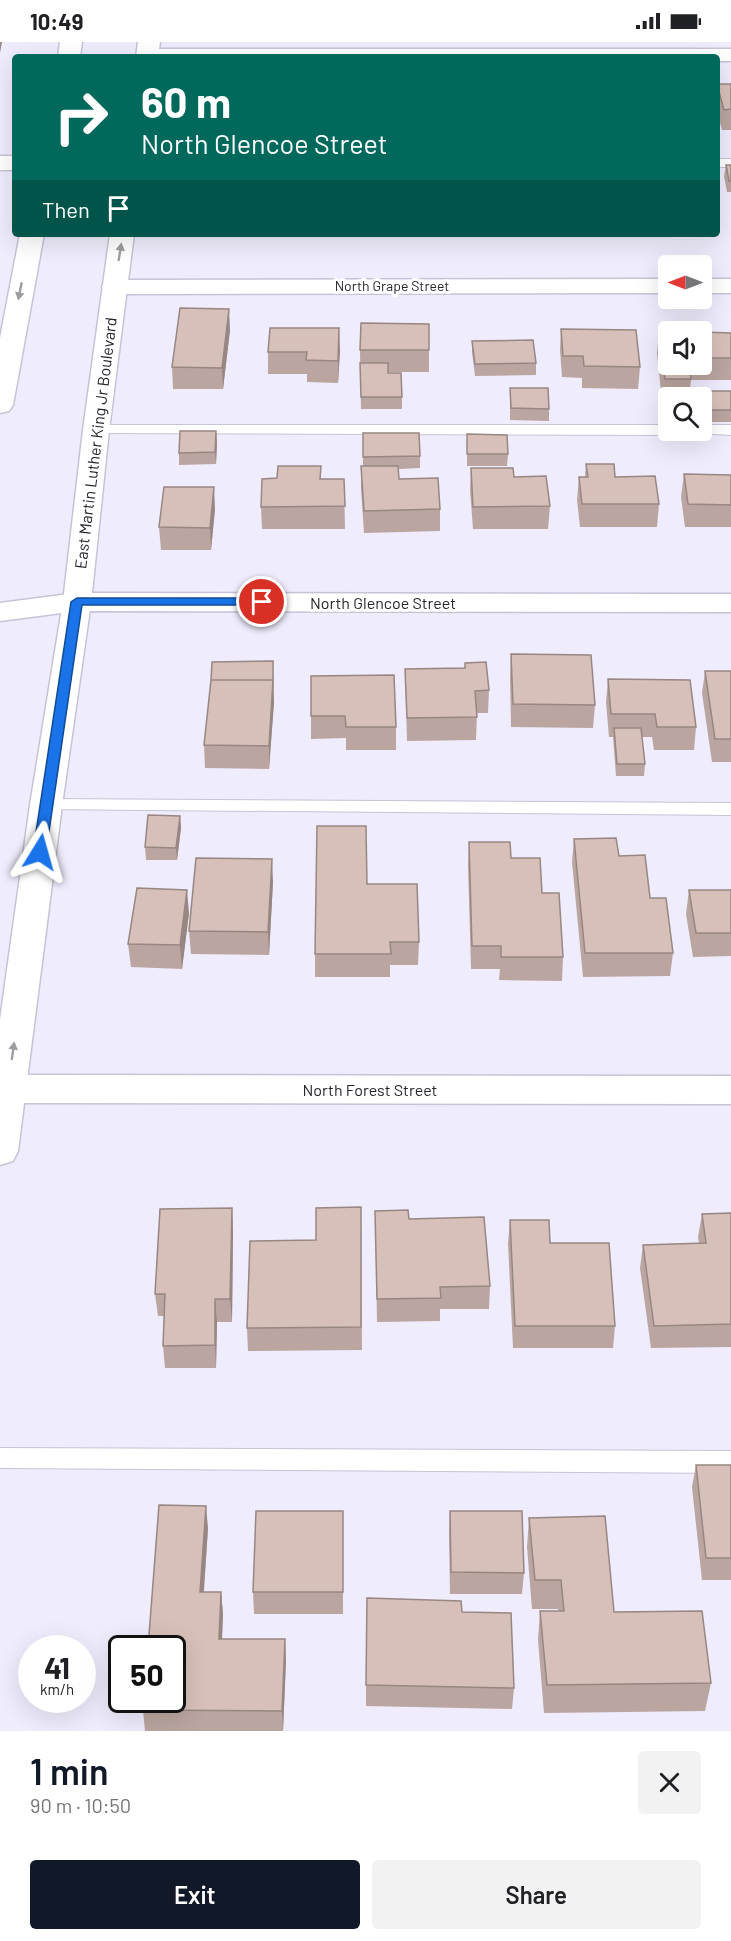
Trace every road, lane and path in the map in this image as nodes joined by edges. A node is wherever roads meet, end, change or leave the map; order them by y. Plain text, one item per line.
1 (148, 51) edge
2 (498, 54) edge
3 (31, 237) edge
4 (122, 237) edge
5 (658, 286) edge
6 (712, 286) edge
7 (731, 286) edge
8 (114, 287) junction
9 (0, 405) edge
10 (96, 430) junction
11 (658, 430) edge
12 (712, 430) edge
13 (731, 430) edge
14 (77, 602) junction
15 (731, 603) edge
16 (0, 612) edge
17 (46, 805) junction
18 (731, 809) edge
19 (8, 1089) junction
20 (731, 1090) edge
21 (0, 1151) edge
22 (0, 1458) edge
23 (731, 1462) edge

1 - 2 street
3 -> 9 street
8 -> 4 street, East Martin Luther King Jr Boulevard
5 - 8 street, North Grape Street
6 - 7 street
8 - 10 street, East Martin Luther King Jr Boulevard
10 - 11 lane
10 - 14 street, East Martin Luther King Jr Boulevard
12 - 13 lane
14 - 15 street, North Glencoe Street
14 - 16 street, North Glencoe Street
14 - 17 street, East Martin Luther King Jr Boulevard
17 - 18 lane
19 -> 17 street, East Martin Luther King Jr Boulevard
19 - 20 street, North Forest Street
19 - 21 street, East Martin Luther King Jr Boulevard
22 - 23 lane

